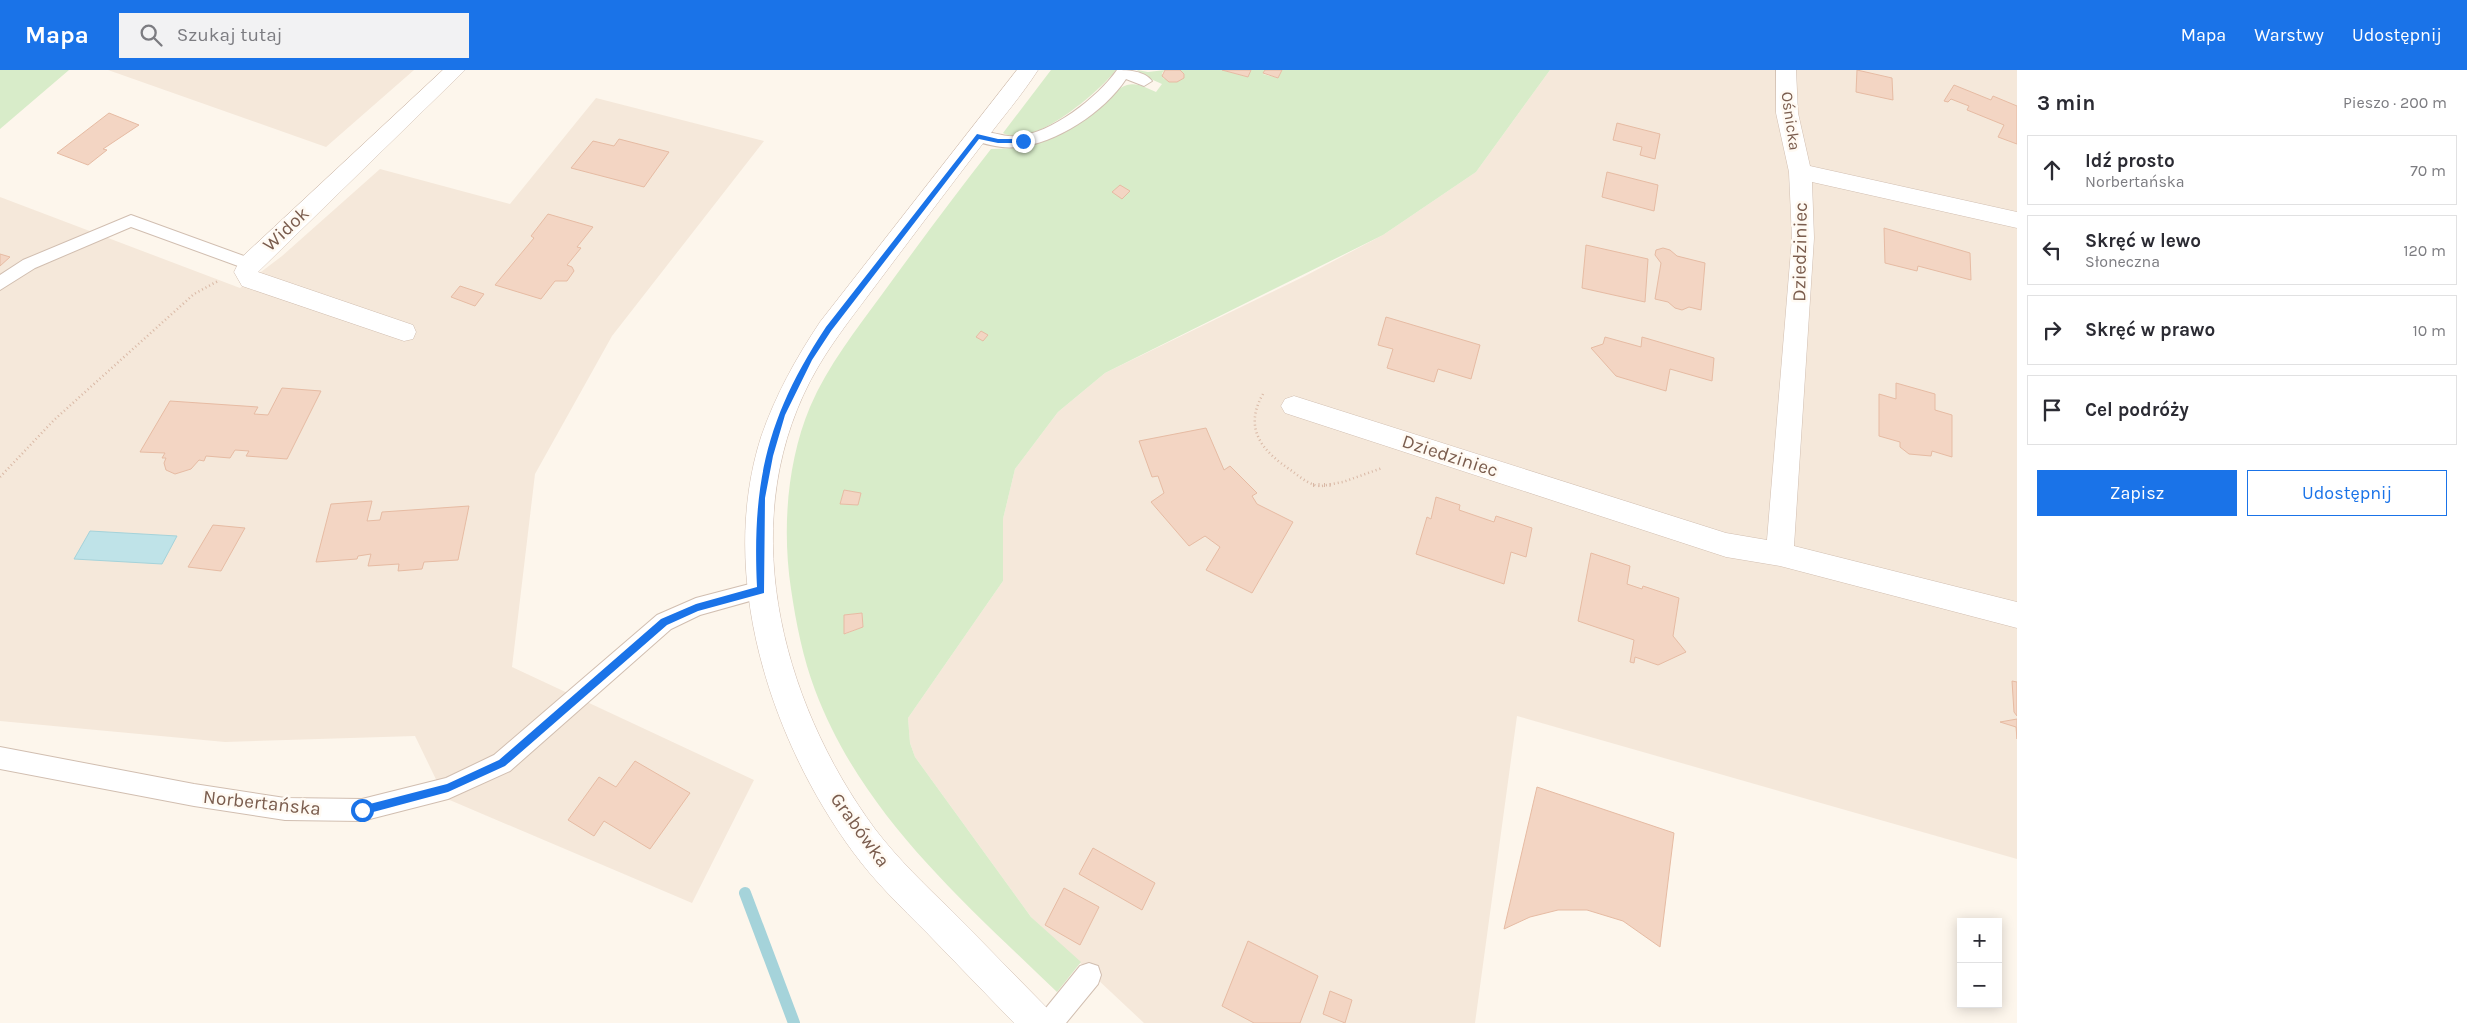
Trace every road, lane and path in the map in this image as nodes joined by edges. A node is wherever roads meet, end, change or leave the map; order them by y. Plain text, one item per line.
1 (455, 70) edge
2 (1028, 70) edge
3 (1786, 70) edge
4 (1124, 71) edge
5 (1144, 81) dead end
6 (977, 136) junction
7 (1800, 172) junction
8 (2017, 220) edge
9 (249, 264) junction
10 (0, 284) edge
11 (404, 332) dead end
12 (1294, 406) dead end
13 (0, 477) edge
14 (1780, 554) junction
15 (762, 590) junction
16 (2017, 615) edge
17 (0, 758) edge
18 (1088, 975) dead end
19 (1038, 1023) edge
20 (1050, 1023) edge

1 - 9 street, Widok
2 - 6 street, Grabówka
3 - 7 street, Ośnicka
4 - 5 lane
4 - 6 lane
6 - 15 street, Grabówka
7 - 8 street, Dziedziniec
7 - 14 street, Dziedziniec
9 - 10 lane
9 - 11 street, Widok
9 - 13 path
12 - 14 street, Dziedziniec
14 - 16 street, Dziedziniec
15 - 17 lane, Norbertańska
15 - 19 street, Grabówka
18 - 20 lane

